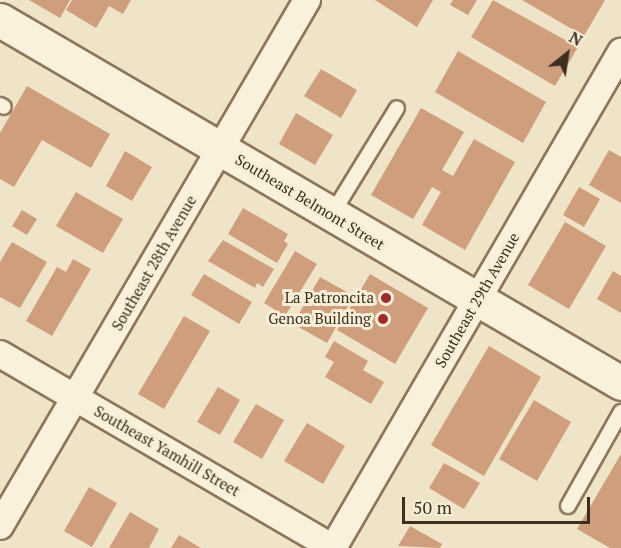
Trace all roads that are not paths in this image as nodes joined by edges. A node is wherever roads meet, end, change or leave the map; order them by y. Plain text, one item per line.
1 (307, 0) edge
2 (0, 20) edge
3 (621, 52) edge
4 (397, 108) dead end
5 (220, 148) junction
6 (332, 214) junction
7 (477, 300) junction
8 (0, 354) edge
9 (621, 383) edge
10 (75, 398) junction
11 (621, 412) edge
12 (568, 506) dead end
13 (0, 525) edge
14 (333, 548) edge

1 - 5 street, Southeast 28th Avenue
2 - 5 main road, Southeast Belmont Street
3 - 7 street, Southeast 29th Avenue
4 - 6 lane
5 - 6 main road, Southeast Belmont Street
5 - 10 street, Southeast 28th Avenue
6 - 7 main road, Southeast Belmont Street
7 - 9 main road, Southeast Belmont Street
7 - 14 street, Southeast 29th Avenue
8 - 10 street, Southeast Yamhill Street
10 - 13 street, Southeast 28th Avenue
10 - 14 street, Southeast Yamhill Street
11 - 12 lane

